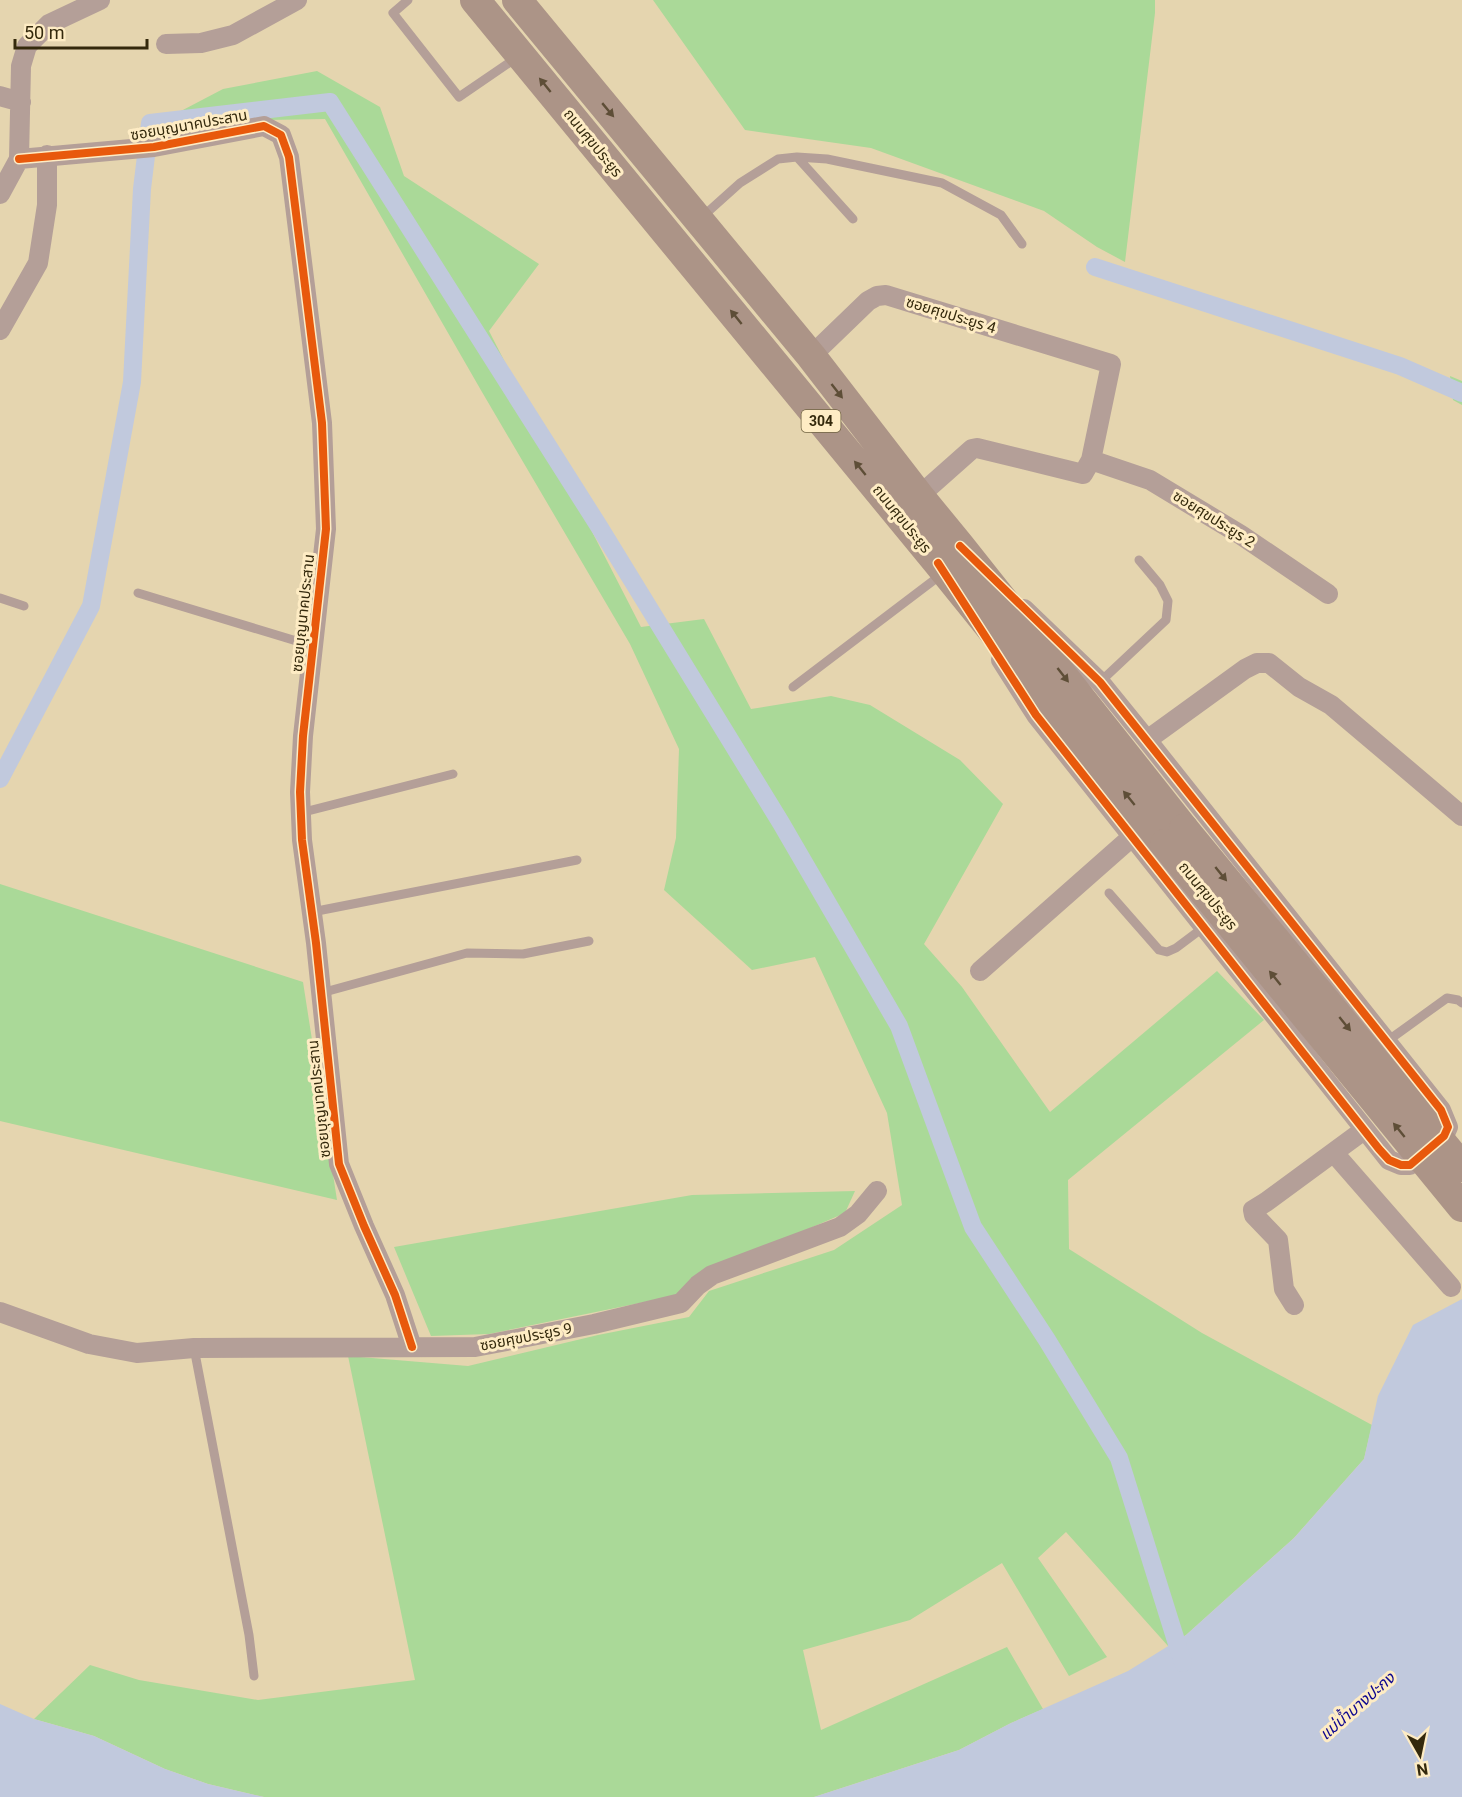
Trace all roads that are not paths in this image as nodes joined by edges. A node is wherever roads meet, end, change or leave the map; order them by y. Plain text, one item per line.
1 (100, 0) edge
2 (297, 0) edge
3 (408, 0) edge
4 (475, 0) edge
5 (517, 0) edge
6 (166, 44) dead end
7 (520, 55) junction
8 (0, 96) edge
9 (21, 102) junction
10 (47, 155) junction
11 (797, 157) junction
12 (19, 159) junction
13 (0, 194) edge
14 (699, 219) junction
15 (852, 219) dead end
16 (1022, 244) dead end
17 (0, 330) edge
18 (811, 356) junction
19 (1091, 460) junction
20 (919, 496) junction
21 (948, 560) junction
22 (1139, 560) dead end
23 (138, 593) dead end
24 (1328, 594) dead end
25 (0, 598) edge
26 (24, 606) dead end
27 (313, 646) junction
28 (1100, 682) junction
29 (793, 687) dead end
30 (1147, 740) junction
31 (453, 774) dead end
32 (300, 813) junction
33 (1462, 816) edge
34 (1133, 836) junction
35 (1175, 836) junction
36 (577, 860) dead end
37 (1109, 893) dead end
38 (312, 912) junction
39 (1204, 927) junction
40 (589, 941) dead end
41 (980, 971) dead end
42 (321, 993) junction
43 (1462, 1003) edge
44 (1386, 1042) junction
45 (1364, 1130) junction
46 (1334, 1153) junction
47 (1462, 1167) edge
48 (877, 1191) dead end
49 (1462, 1208) edge
50 (1451, 1287) dead end
51 (1294, 1305) dead end
52 (0, 1312) edge
53 (412, 1347) junction
54 (194, 1348) junction
55 (254, 1676) dead end

1 - 9 street
2 - 6 street
3 - 7 lane
4 - 7 main road, ถนนศุขประยูร / 304
5 -> 14 main road, ถนนศุขประยูร / 304
21 -> 7 main road, ถนนศุขประยูร / 304
8 - 9 street
9 - 12 street
10 - 12 street, ซอยบุญนาคประสาน
10 - 17 street
10 - 27 street, ซอยบุญนาคประสาน
11 - 14 lane
11 - 15 lane
11 - 16 lane
12 - 13 street
14 - 18 main road, ถนนศุขประยูร / 304
18 - 19 street, ซอยศุขประยูร 4
18 -> 20 main road, ถนนศุขประยูร / 304
19 - 20 street
19 - 24 street, ซอยศุขประยูร 2
20 - 21 main road, ถนนศุขประยูร / 304
21 - 28 street
21 - 29 lane
34 -> 21 street
21 - 35 main road, ถนนศุขประยูร / 304
22 - 28 lane
23 - 27 lane
25 - 26 lane
27 - 32 street, ซอยบุญนาคประสาน
28 - 30 street
30 - 33 street
30 - 44 street
31 - 32 lane
32 - 38 street, ซอยบุญนาคประสาน
34 - 39 street
34 - 41 street
35 -> 47 main road, ถนนศุขประยูร / 304, bridge
49 -> 35 main road, ถนนศุขประยูร / 304, bridge
36 - 38 lane
37 - 39 lane
38 - 42 street, ซอยบุญนาคประสาน
39 - 45 street
40 - 42 lane
42 - 53 street, ซอยบุญนาคประสาน
43 - 44 lane
44 - 45 street
45 - 46 street
46 - 50 street
46 - 51 street
48 - 53 street, ซอยศุขประยูร 9
52 - 54 street, ซอยศุขประยูร 9
53 - 54 street, ซอยศุขประยูร 9
54 - 55 lane

